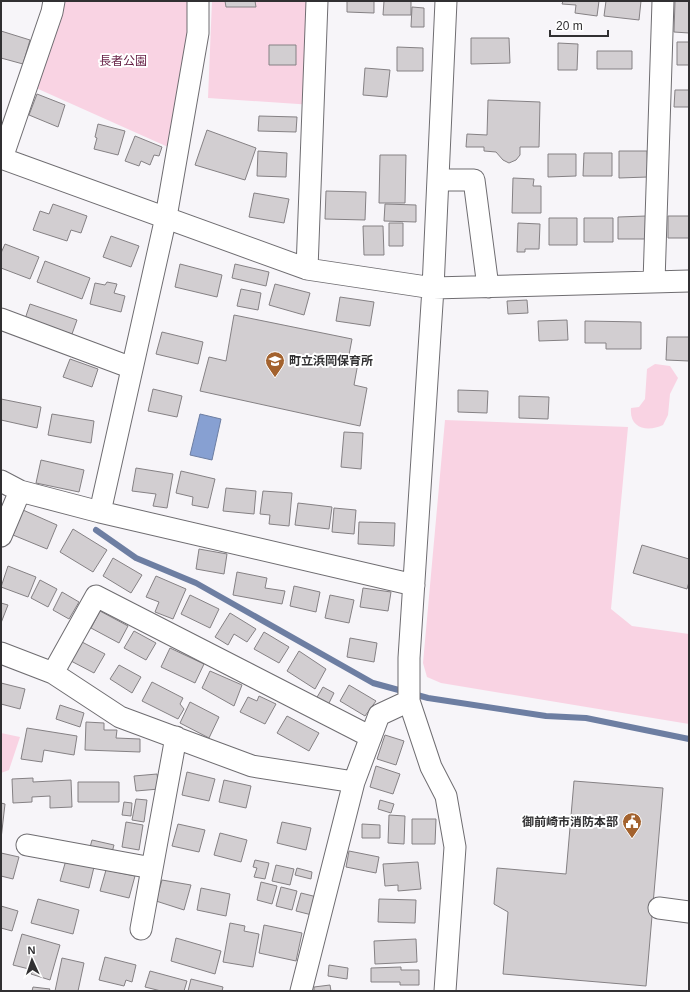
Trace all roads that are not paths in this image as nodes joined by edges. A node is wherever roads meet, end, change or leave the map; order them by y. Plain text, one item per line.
1 (54, 1) edge
2 (198, 1) edge
3 (317, 1) edge
4 (446, 1) edge
5 (663, 1) edge
6 (1, 158) edge
7 (438, 180) junction
8 (166, 217) junction
9 (306, 269) junction
10 (689, 281) edge
11 (654, 282) junction
12 (488, 287) junction
13 (433, 288) junction
14 (1, 319) edge
15 (132, 368) junction
16 (1, 481) edge
17 (20, 491) junction
18 (100, 512) junction
19 (1, 536) edge
20 (414, 585) junction
21 (1, 653) edge
22 (53, 673) junction
23 (409, 701) junction
24 (176, 737) junction
25 (371, 737) junction
26 (354, 782) junction
27 (27, 845) dead end
28 (152, 868) junction
29 (659, 908) dead end
30 (689, 912) edge
31 (141, 929) dead end
32 (301, 991) edge
33 (445, 991) edge

1 - 6 street
2 - 8 street
3 - 9 street
4 - 7 street
5 - 11 street
6 - 8 street
7 - 12 street
7 - 13 street
8 - 9 street
8 - 15 street
9 - 13 street
10 - 11 street
11 - 12 street
12 - 13 street
13 - 20 street
14 - 15 street
15 - 18 street
16 - 17 street
17 - 18 street
17 - 19 street
18 - 20 street
20 - 23 street
21 - 22 street
22 - 24 street
22 - 25 street
23 - 25 street
23 - 33 street
24 - 26 street
24 - 28 street
25 - 26 street
26 - 32 street
27 - 28 street
28 - 31 street
29 - 30 street

